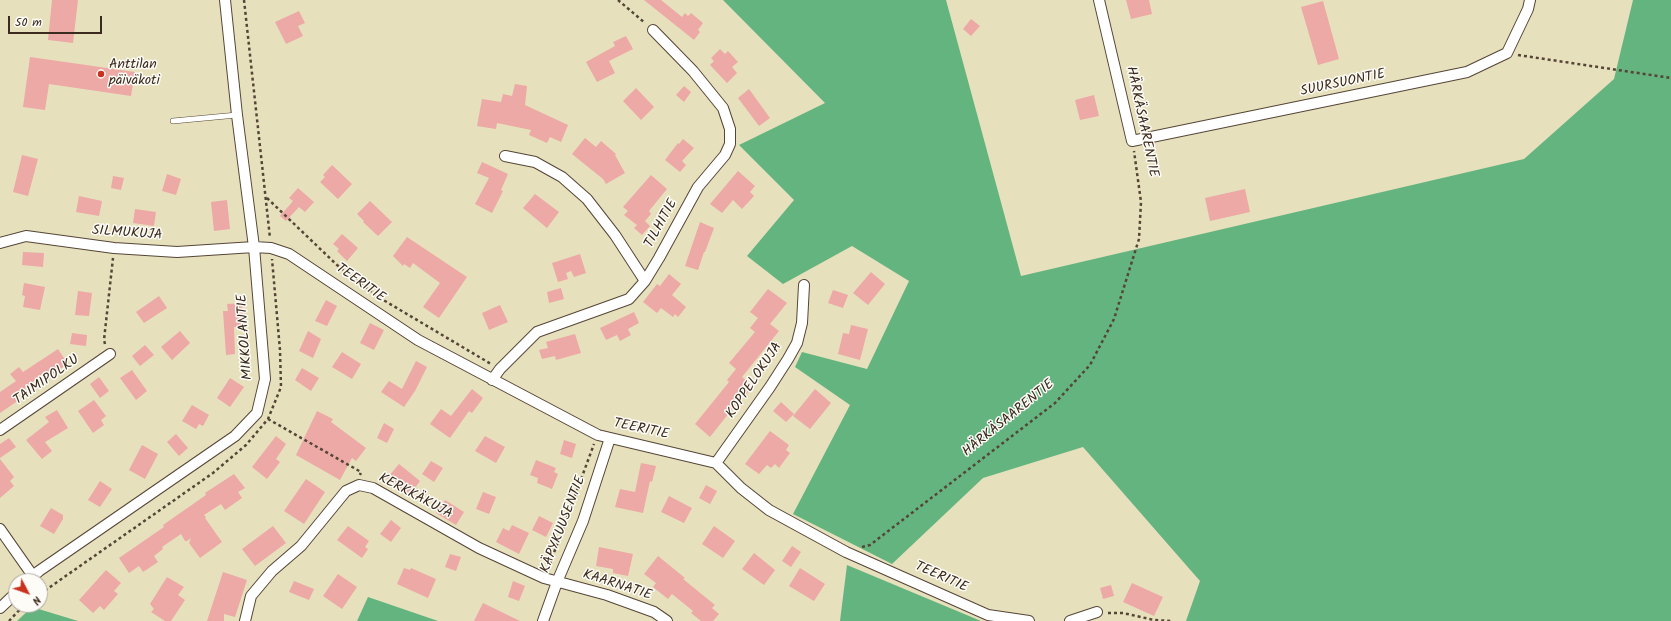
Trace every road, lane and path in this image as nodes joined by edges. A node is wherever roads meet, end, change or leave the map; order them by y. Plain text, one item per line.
1 (225, 0) edge
2 (244, 0) edge
3 (618, 0) edge
4 (1099, 0) edge
5 (1529, 5) edge
6 (653, 30) joint
7 (1507, 54) junction
8 (1671, 78) edge
9 (236, 114) junction
10 (173, 121) dead end
11 (1132, 141) junction
12 (505, 156) dead end
13 (266, 197) junction
14 (0, 242) edge
15 (254, 247) junction
16 (114, 248) junction
17 (271, 248) junction
18 (645, 281) junction
19 (804, 285) dead end
20 (110, 354) joint
21 (500, 369) junction
22 (492, 380) junction
23 (268, 419) junction
24 (0, 430) edge
25 (598, 435) junction
26 (610, 438) junction
27 (716, 463) junction
28 (359, 485) junction
29 (0, 528) edge
30 (846, 552) junction
31 (27, 573) edge
32 (40, 573) edge
33 (544, 578) junction
34 (557, 582) junction
35 (48, 588) edge
36 (8, 600) edge
37 (0, 608) edge
38 (1097, 612) joint
39 (16, 613) edge
40 (9, 621) edge
41 (245, 621) edge
42 (543, 621) edge
43 (667, 621) edge
44 (1029, 621) edge
45 (1070, 621) edge
46 (1171, 621) edge

1 - 9 street, MIKKOLANTIE
2 - 13 path
3 - 6 path
4 - 11 street, HÄRKÄSAARENTIE
5 - 7 street
6 - 18 street, TILHITIE
7 - 8 path
7 - 11 street, SUURSUONTIE
9 - 10 lane
9 - 15 street, MIKKOLANTIE
11 - 30 path, HÄRKÄSAARENTIE
12 - 18 street
13 - 17 path
13 - 21 path
14 - 16 street, SILMUKUJA
15 - 16 street, SILMUKUJA
15 - 17 street, TEERITIE
15 - 32 street, MIKKOLANTIE
16 - 20 path
17 - 22 street, TEERITIE
17 - 23 path
18 - 21 street, TILHITIE
19 - 27 street, KOPPELOKUJA
20 - 24 street, TAIMIPOLKU
21 - 22 street, TILHITIE
22 - 25 street, TEERITIE
23 - 28 path
23 - 35 path
25 - 26 street, TEERITIE
25 - 33 path
26 - 27 street, TEERITIE
26 - 34 street, KÄPYKUUSENTIE
27 - 30 street, TEERITIE
28 - 33 street, KERKKÄKUJA
28 - 41 street, KERKKÄKUJA
29 - 31 street
30 - 44 street, TEERITIE
33 - 34 street, KERKKÄKUJA
34 - 42 street, KÄPYKUUSENTIE
34 - 43 street, KAARNATIE
36 - 37 street
38 - 45 street
38 - 46 path
39 - 40 path

